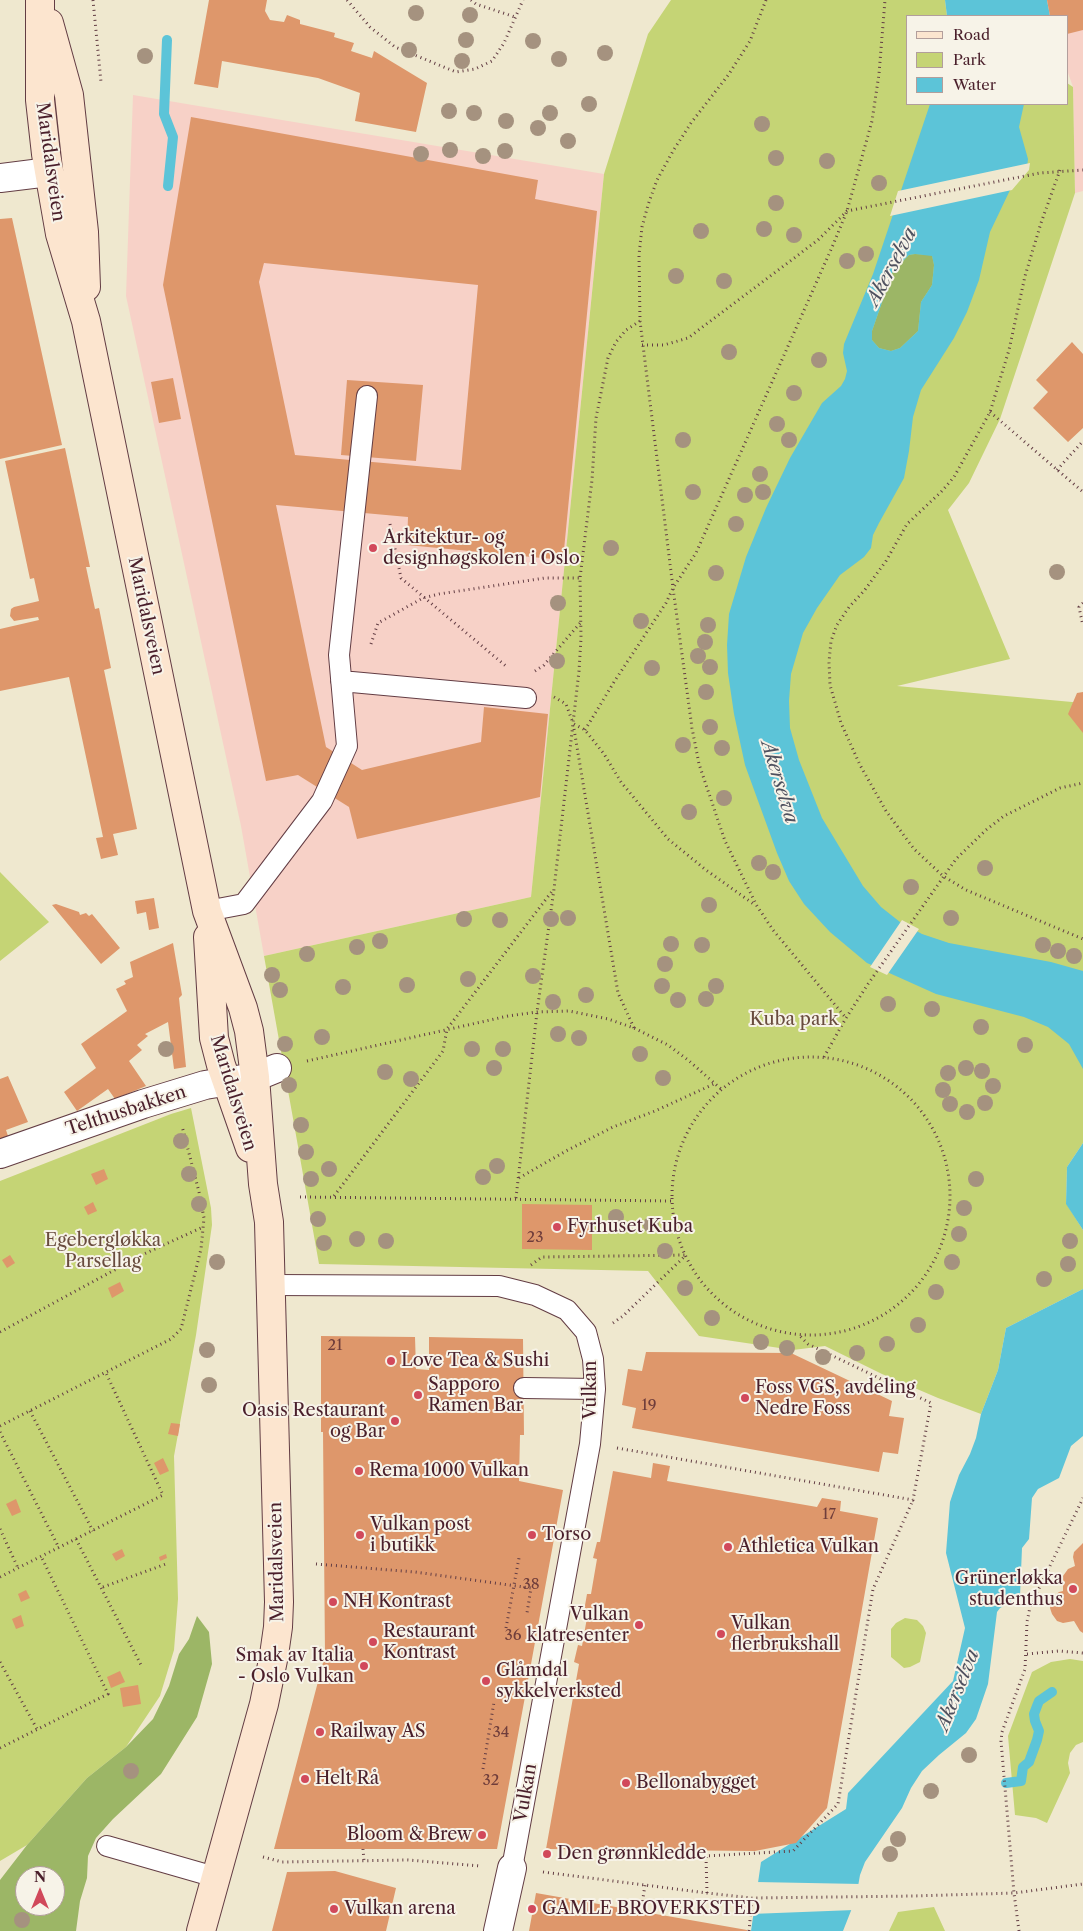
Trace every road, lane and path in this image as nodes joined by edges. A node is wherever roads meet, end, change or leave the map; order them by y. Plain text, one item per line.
1 (41, 0) edge
2 (93, 0) edge
3 (347, 0) edge
4 (471, 0) edge
5 (522, 0) edge
6 (766, 0) edge
7 (885, 0) edge
8 (515, 17) junction
9 (101, 89) dead end
10 (1060, 170) junction
11 (1083, 170) edge
12 (49, 172) junction
13 (0, 178) edge
14 (847, 211) junction
15 (86, 321) junction
16 (640, 321) junction
17 (642, 345) junction
18 (367, 396) dead end
19 (990, 412) junction
20 (1083, 441) edge
21 (1057, 470) junction
22 (1083, 492) edge
23 (390, 524) dead end
24 (580, 578) junction
25 (673, 588) junction
26 (423, 598) junction
27 (1083, 602) edge
28 (581, 622) junction
29 (1083, 626) edge
30 (339, 655) junction
31 (514, 673) dead end
32 (529, 675) dead end
33 (341, 681) junction
34 (548, 694) dead end
35 (526, 698) dead end
36 (574, 724) junction
37 (585, 730) junction
38 (1083, 783) edge
39 (943, 876) junction
40 (554, 890) junction
41 (757, 906) junction
42 (207, 911) junction
43 (1083, 939) edge
44 (537, 1012) junction
45 (846, 1018) junction
46 (634, 1028) junction
47 (447, 1029) junction
48 (824, 1057) junction
49 (266, 1072) junction
50 (227, 1081) junction
51 (714, 1084) junction
52 (721, 1090) junction
53 (181, 1121) dead end
54 (0, 1154) edge
55 (518, 1178) junction
56 (263, 1184) junction
57 (300, 1196) dead end
58 (334, 1196) junction
59 (516, 1198) junction
60 (672, 1201) junction
61 (203, 1227) junction
62 (686, 1255) junction
63 (528, 1266) dead end
64 (271, 1285) junction
65 (623, 1316) dead end
66 (0, 1332) edge
67 (798, 1334) junction
68 (106, 1373) junction
69 (524, 1388) dead end
70 (595, 1389) junction
71 (30, 1411) junction
72 (0, 1426) edge
73 (0, 1432) edge
74 (590, 1444) junction
75 (1083, 1498) edge
76 (913, 1500) junction
77 (0, 1529) edge
78 (93, 1531) junction
79 (76, 1539) junction
80 (59, 1548) junction
81 (41, 1556) junction
82 (519, 1558) dead end
83 (166, 1564) dead end
84 (316, 1564) dead end
85 (18, 1568) junction
86 (0, 1578) edge
87 (514, 1586) junction
88 (103, 1587) junction
89 (532, 1614) dead end
90 (506, 1628) dead end
91 (1083, 1653) edge
92 (1027, 1654) junction
93 (0, 1662) edge
94 (141, 1665) dead end
95 (494, 1702) dead end
96 (37, 1729) junction
97 (1, 1746) edge
98 (483, 1769) dead end
99 (107, 1846) dead end
100 (363, 1849) dead end
101 (263, 1857) dead end
102 (364, 1860) junction
103 (512, 1868) junction
104 (215, 1877) junction
105 (1083, 1884) edge
106 (645, 1885) junction
107 (1014, 1893) junction
108 (707, 1894) junction
109 (752, 1898) junction
110 (641, 1911) dead end
111 (201, 1931) edge
112 (498, 1931) edge
113 (749, 1931) edge
114 (1019, 1931) edge

1 - 12 main road, Maridalsveien
1 - 15 main road, Maridalsveien
2 - 9 path
3 - 8 path
4 - 8 path
5 - 8 path
6 - 16 path
7 - 14 path
10 - 11 path
10 - 14 path
10 - 19 path
12 - 13 street
12 - 15 main road, Maridalsveien
14 - 17 path
14 - 25 path
15 - 42 main road, Maridalsveien
16 - 17 path
16 - 24 path
17 - 25 path
18 - 30 lane
19 - 21 path
19 - 39 path
20 - 21 path
21 - 22 path
23 - 26 path
24 - 26 path
24 - 28 path
25 - 37 path
25 - 41 path
26 - 30 path
26 - 31 path
27 - 29 path
28 - 32 path
28 - 36 path
30 - 33 lane
33 - 35 lane
33 - 42 lane
34 - 36 path
36 - 37 path
36 - 40 path
36 - 46 path
37 - 41 path
38 - 39 path
39 - 43 path
39 - 45 path
40 - 44 path
40 - 47 path
41 - 45 path
42 - 49 main road, Maridalsveien
42 - 50 main road, Maridalsveien
44 - 46 path
44 - 47 path
44 - 55 path
45 - 48 path
46 - 51 path
47 - 49 path
47 - 58 path
48 - 52 path
48 - 67 path
49 - 50 street, Telthusbakken
49 - 56 main road, Maridalsveien
50 - 54 street, Telthusbakken
50 - 56 main road, Maridalsveien
51 - 52 path
51 - 55 path
52 - 60 path
53 - 61 path
55 - 59 path
56 - 64 main road, Maridalsveien
57 - 58 path
58 - 59 path
59 - 60 path
60 - 62 path
61 - 66 path
61 - 68 path
62 - 63 path
62 - 65 path
62 - 67 path
64 - 70 lane, Vulkan
64 - 104 main road, Maridalsveien
67 - 76 path
68 - 71 path
68 - 78 path
69 - 70 lane
70 - 74 lane, Vulkan
71 - 72 path
71 - 78 path
73 - 80 path
74 - 76 path
74 - 103 lane, Vulkan
75 - 92 path
76 - 108 path
77 - 85 path
78 - 79 path
79 - 80 path
79 - 88 path
80 - 81 path
81 - 85 path
81 - 96 path
82 - 87 path
83 - 88 path
84 - 87 path
85 - 86 path
87 - 89 path
87 - 90 path
88 - 94 path
91 - 92 path
92 - 107 path
93 - 96 path
95 - 98 path
96 - 97 path
99 - 104 lane
100 - 102 path
101 - 102 path
102 - 103 path
103 - 106 path
103 - 112 street, Vulkan
104 - 111 main road, Maridalsveien
105 - 107 path
106 - 108 path
106 - 110 path
107 - 109 path
107 - 114 path
108 - 109 path
109 - 113 path

